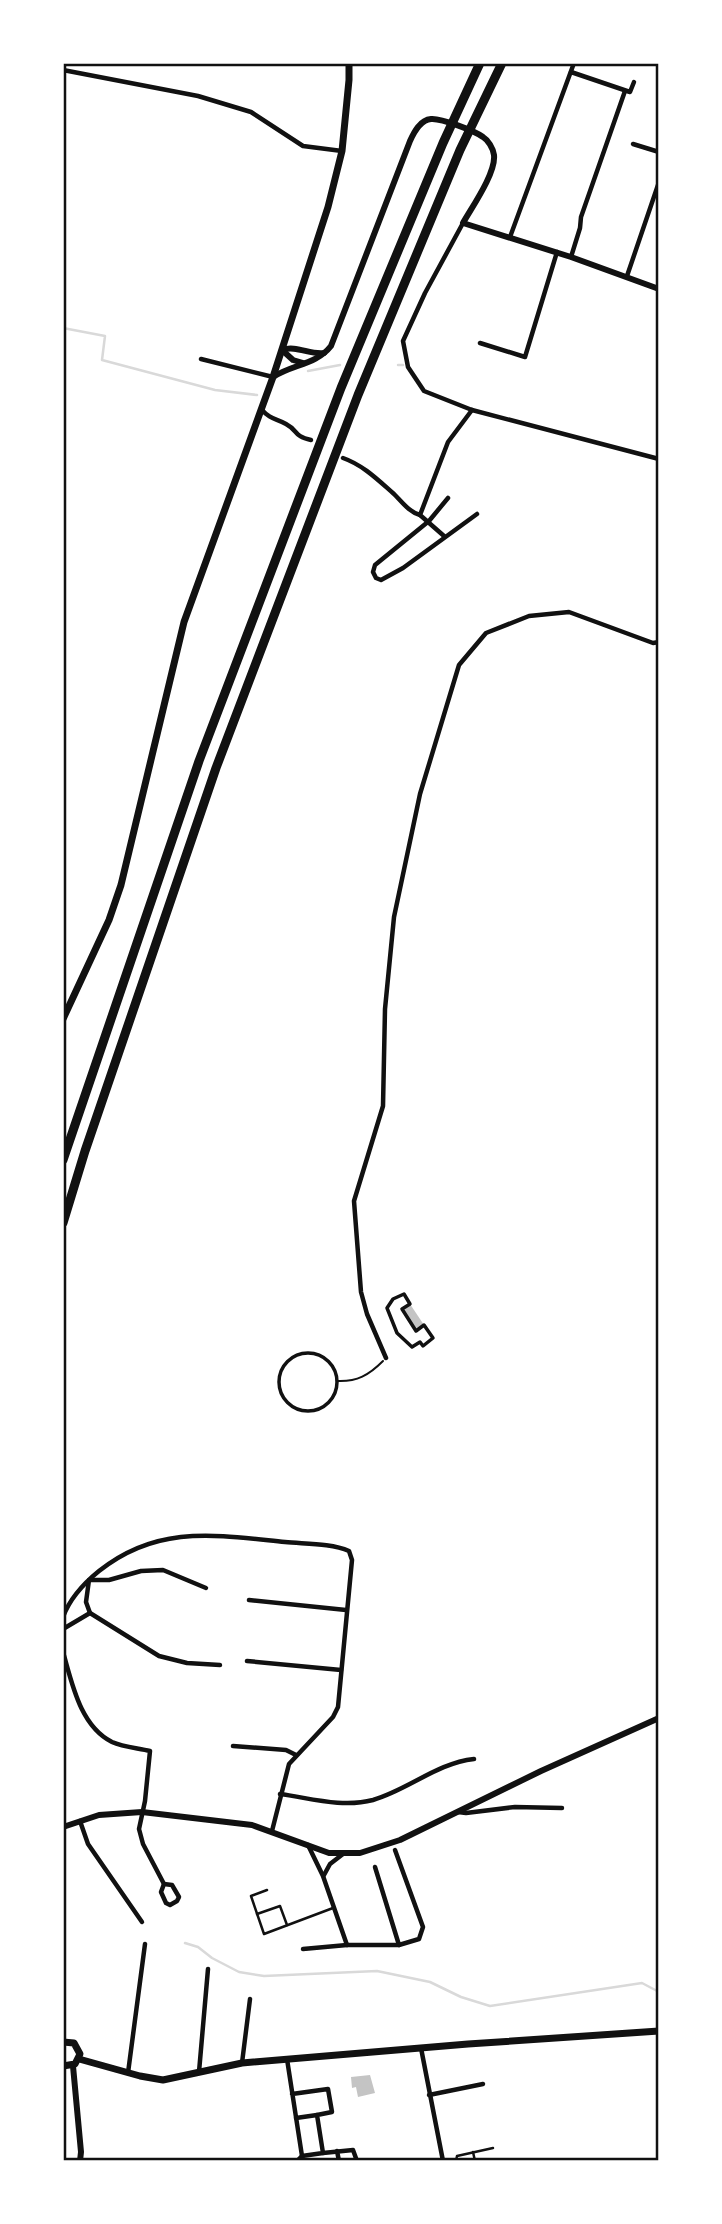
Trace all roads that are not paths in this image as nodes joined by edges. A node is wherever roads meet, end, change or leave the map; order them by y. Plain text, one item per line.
1 (349, 63) edge
2 (480, 63) edge
3 (502, 63) edge
4 (574, 63) edge
5 (63, 70) edge
6 (571, 72) junction
7 (634, 82) dead end
8 (625, 90) junction
9 (633, 144) dead end
10 (342, 151) junction
11 (659, 152) edge
12 (659, 183) edge
13 (463, 223) junction
14 (510, 237) junction
15 (558, 252) junction
16 (570, 257) junction
17 (626, 276) junction
18 (659, 289) edge
19 (287, 337) junction
20 (480, 344) dead end
21 (294, 349) junction
22 (282, 350) junction
23 (325, 353) junction
24 (201, 359) dead end
25 (305, 364) junction
26 (273, 377) junction
27 (261, 409) junction
28 (472, 410) junction
29 (311, 440) dead end
30 (343, 457) dead end
31 (659, 459) edge
32 (448, 498) dead end
33 (477, 514) dead end
34 (420, 515) junction
35 (429, 521) junction
36 (444, 536) junction
37 (659, 642) edge
38 (63, 1019) edge
39 (63, 1160) edge
40 (63, 1223) edge
41 (410, 1304) joint
42 (386, 1358) road end
43 (337, 1381) joint
44 (89, 1580) junction
45 (206, 1588) dead end
46 (249, 1600) dead end
47 (346, 1610) junction
48 (90, 1613) junction
49 (63, 1617) edge
50 (63, 1629) edge
51 (63, 1652) edge
52 (247, 1661) dead end
53 (220, 1665) dead end
54 (341, 1670) junction
55 (659, 1718) edge
56 (233, 1746) dead end
57 (296, 1755) junction
58 (474, 1759) dead end
59 (280, 1794) junction
60 (562, 1808) dead end
61 (457, 1811) junction
62 (142, 1812) junction
63 (80, 1821) junction
64 (63, 1827) edge
65 (272, 1831) junction
66 (307, 1844) junction
67 (395, 1850) dead end
68 (342, 1854) junction
69 (375, 1867) dead end
70 (323, 1876) junction
71 (164, 1884) junction
72 (267, 1890) dead end
73 (333, 1908) junction
74 (257, 1914) junction
75 (142, 1922) dead end
76 (287, 1925) junction
77 (145, 1944) dead end
78 (347, 1945) junction
79 (399, 1945) junction
80 (303, 1949) dead end
81 (208, 1969) dead end
82 (250, 1999) dead end
83 (659, 2031) edge
84 (63, 2042) edge
85 (421, 2048) junction
86 (79, 2059) junction
87 (287, 2059) junction
88 (242, 2063) junction
89 (63, 2066) edge
90 (73, 2066) junction
91 (199, 2072) junction
92 (128, 2073) junction
93 (483, 2084) dead end
94 (292, 2094) junction
95 (429, 2095) junction
96 (317, 2115) junction
97 (296, 2118) junction
98 (493, 2148) dead end
99 (338, 2151) junction
100 (473, 2152) junction
101 (323, 2153) junction
102 (302, 2156) junction
103 (80, 2161) edge
104 (297, 2161) edge
105 (339, 2161) edge
106 (357, 2161) edge
107 (443, 2161) edge
108 (456, 2161) edge
109 (475, 2161) edge

1 - 10 main road
2 - 39 highway
3 - 40 highway
4 - 6 street
5 - 10 street
6 - 8 street
6 - 14 street
7 - 8 street
8 - 16 street
9 - 11 street
10 - 19 main road
12 - 17 street
13 - 14 street
13 - 23 street
13 - 28 street
14 - 15 street
15 - 16 street
15 - 20 street
16 - 17 street
17 - 18 street
19 - 21 street
19 - 22 main road
21 - 22 street
21 - 23 street
22 - 25 street
22 - 26 main road
23 - 25 street
24 - 26 street
25 - 26 street
26 - 27 main road
27 - 29 street
27 - 38 main road
28 - 31 street
28 - 34 street
30 - 34 street
32 - 35 street
33 - 36 street
34 - 35 street
35 - 36 street
35 - 36 street
37 - 42 street
41 - 41 street
43 - 43 street
44 - 45 street
44 - 47 street
44 - 48 street
44 - 49 street
46 - 47 street
47 - 54 street
48 - 50 street
48 - 53 street
51 - 62 street
52 - 54 street
54 - 57 street
55 - 61 street
56 - 57 street
57 - 59 street
58 - 59 street
59 - 65 street
60 - 61 street
61 - 68 street
62 - 63 street
62 - 65 street
62 - 71 street
63 - 64 street
63 - 75 street
65 - 66 street
66 - 68 street
66 - 70 street
67 - 79 street
68 - 70 street
69 - 79 street
70 - 73 street
71 - 71 street
72 - 74 lane
73 - 76 lane
73 - 78 street
74 - 76 lane
74 - 76 lane
77 - 92 street
78 - 79 street
78 - 80 street
81 - 91 street
82 - 88 street
83 - 85 main road
84 - 86 main road
85 - 87 main road
85 - 95 street
86 - 90 main road
86 - 92 main road
87 - 88 main road
87 - 94 street
88 - 91 main road
89 - 90 main road
90 - 103 street
91 - 92 main road
93 - 95 street
94 - 96 street
94 - 97 street
95 - 107 street
96 - 97 street
96 - 101 street
97 - 102 street
98 - 100 lane
99 - 101 street
99 - 105 street
99 - 106 street
100 - 108 lane
100 - 109 lane
101 - 102 street
102 - 104 street

